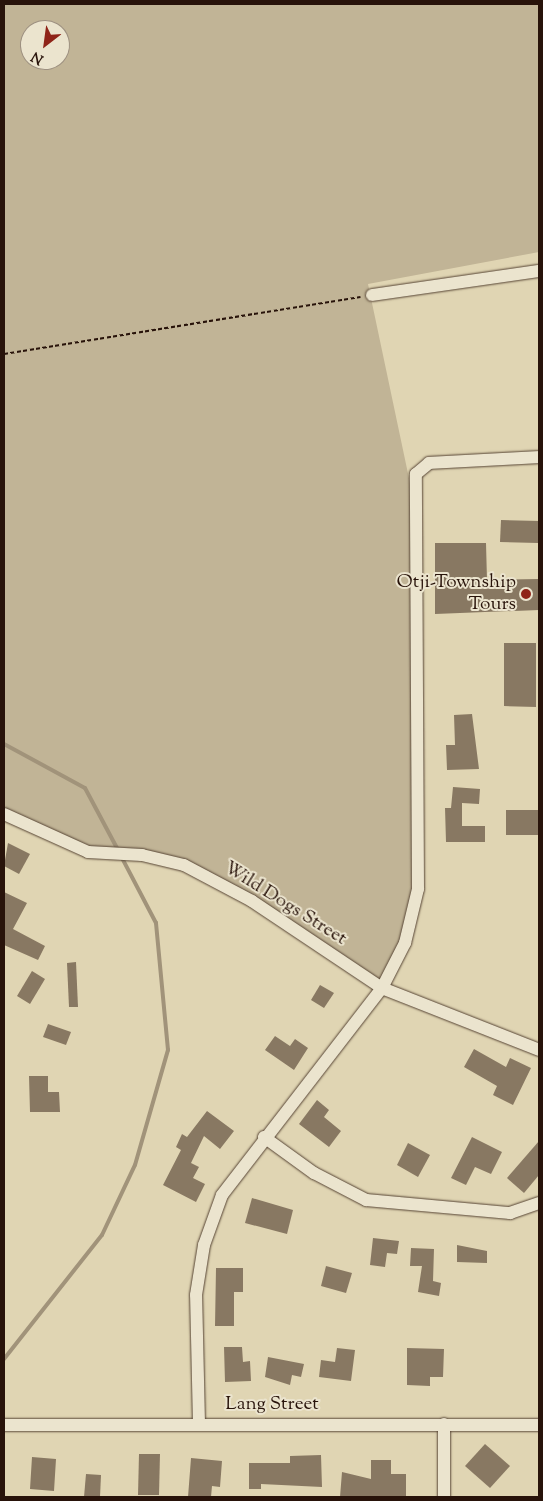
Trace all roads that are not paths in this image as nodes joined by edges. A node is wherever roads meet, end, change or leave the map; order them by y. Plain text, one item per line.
1 (539, 271) edge
2 (372, 295) road end
3 (539, 457) edge
4 (4, 814) edge
5 (382, 988) junction
6 (539, 1050) edge
7 (264, 1137) junction
8 (539, 1203) edge
9 (199, 1424) junction
10 (444, 1424) junction
11 (4, 1425) edge
12 (539, 1425) edge
13 (444, 1497) edge

1 - 2 street
3 - 5 street
4 - 5 street, Wild Dogs Street
5 - 6 street, Wild Dogs Street
5 - 7 street
7 - 8 street
7 - 9 street
9 - 10 street, Lang Street
9 - 11 street, Lang Street
10 - 12 street, Lang Street
10 - 13 street

